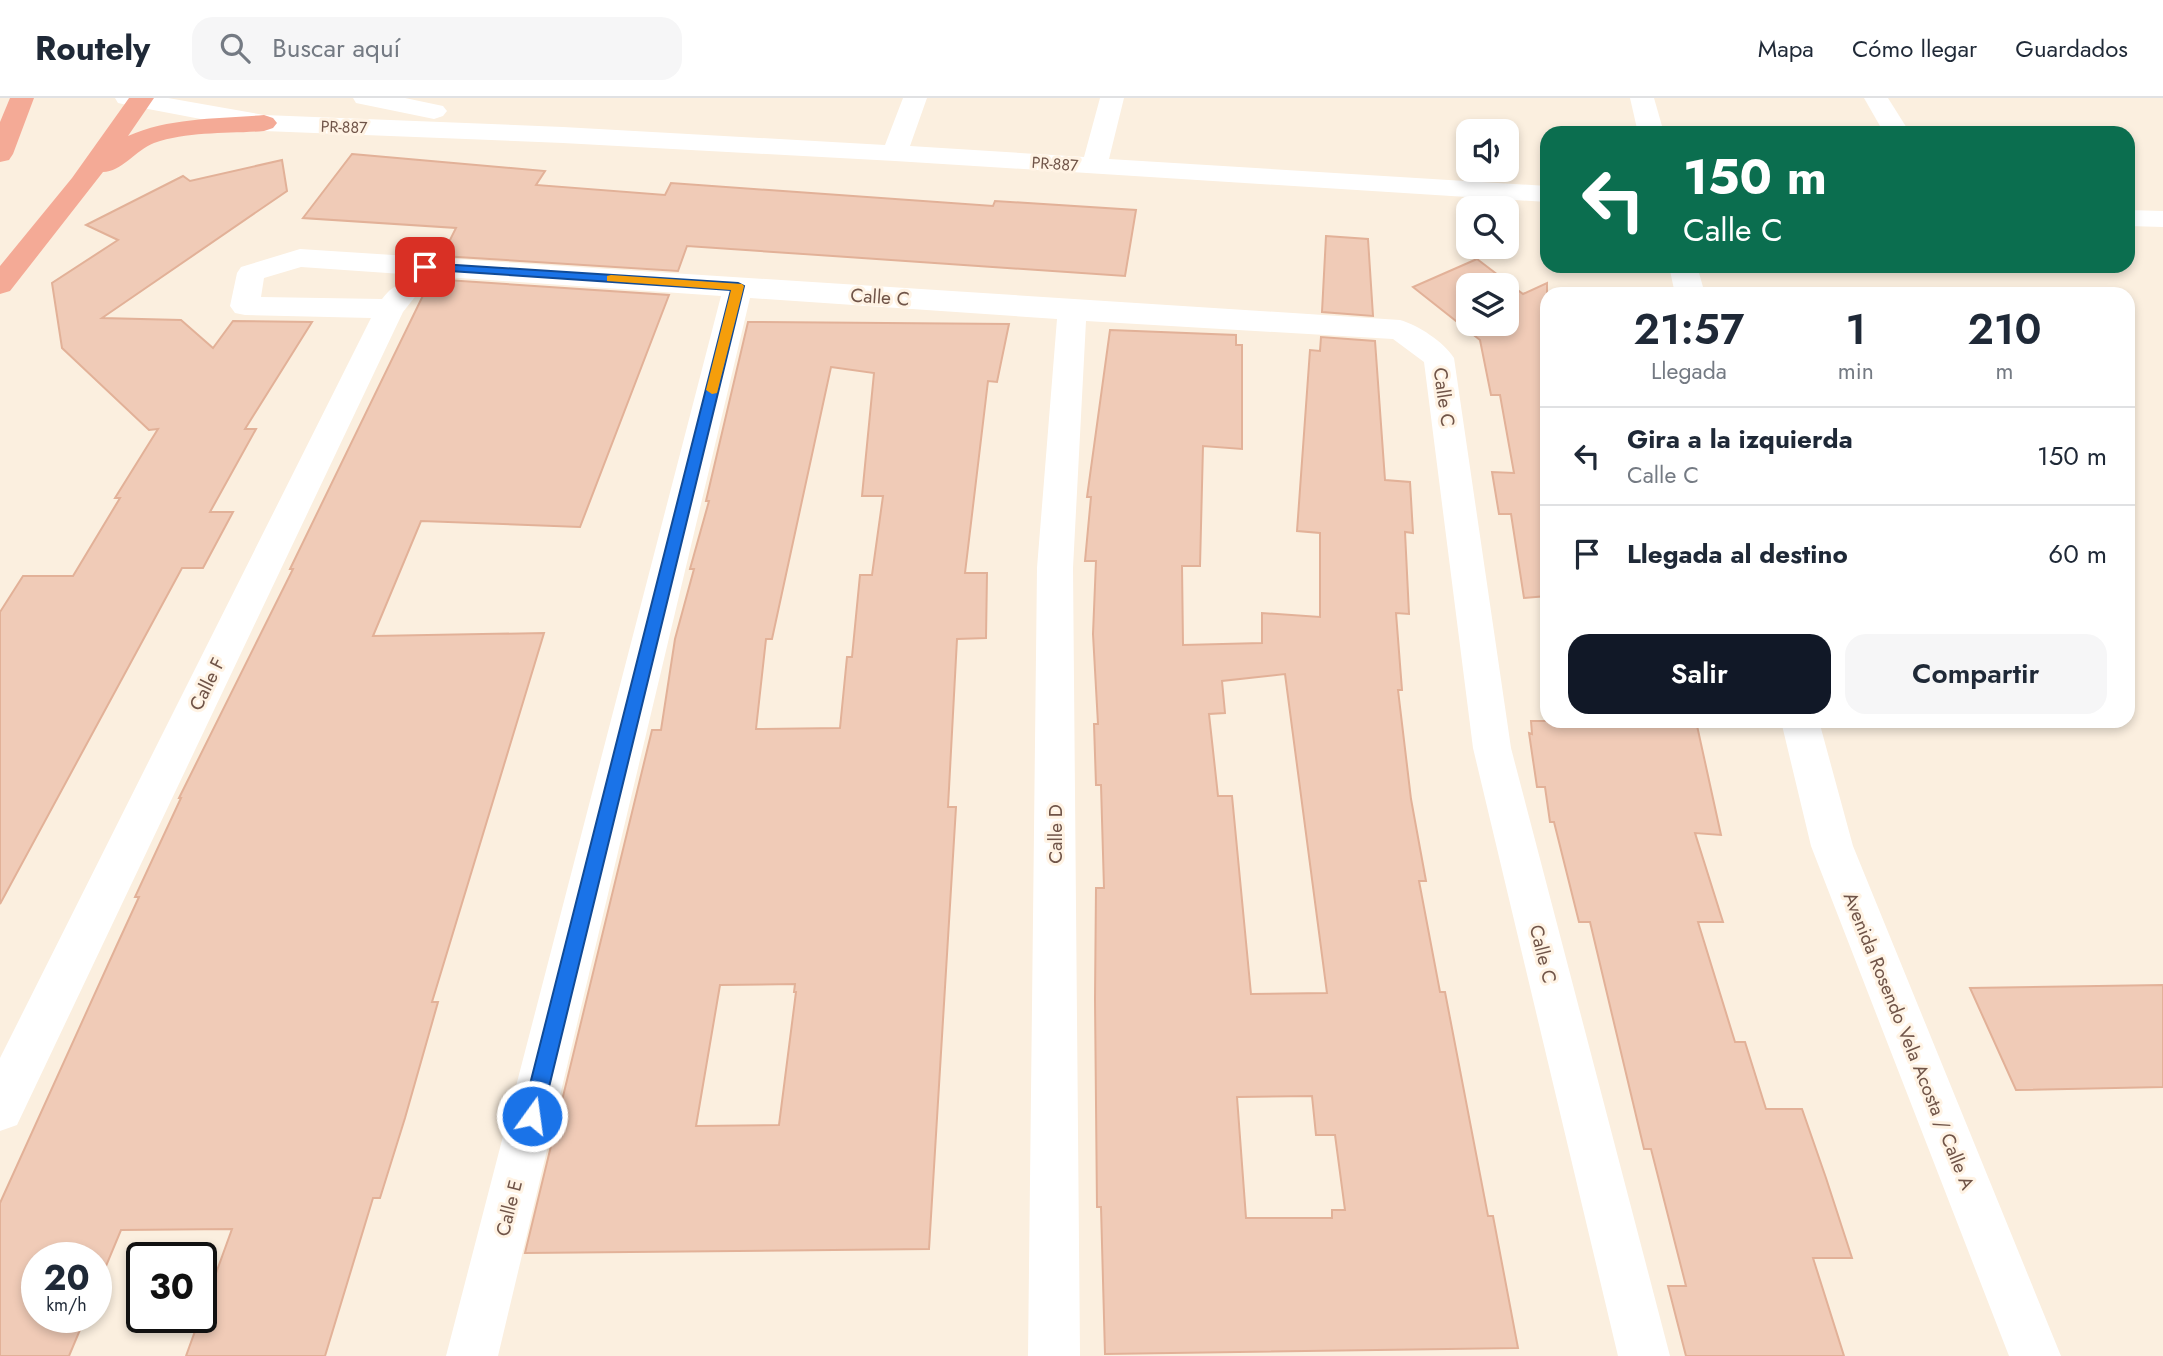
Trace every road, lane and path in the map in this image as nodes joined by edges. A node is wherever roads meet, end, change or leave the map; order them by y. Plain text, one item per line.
1 (22, 98) edge
2 (365, 98) edge
3 (915, 98) edge
4 (1112, 98) edge
5 (1642, 98) edge
6 (1876, 98) edge
7 (137, 99) edge
8 (264, 123) junction
9 (1649, 126) edge
10 (1893, 126) edge
11 (563, 135) junction
12 (895, 153) junction
13 (0, 154) edge
14 (1094, 167) junction
15 (82, 184) junction
16 (1540, 194) edge
17 (2135, 218) edge
18 (2163, 219) edge
19 (425, 267) junction
20 (0, 285) edge
21 (738, 286) junction
22 (390, 309) junction
23 (1072, 312) junction
24 (1802, 728) edge
25 (0, 1108) edge
26 (472, 1356) edge
27 (1054, 1356) edge
28 (1644, 1356) edge
29 (2035, 1356) edge

1 - 13 highway
2 - 11 street, PR-887
3 - 12 street
4 - 14 street
5 - 9 street
6 - 10 street
7 - 8 street, PR-887
7 - 15 highway
8 - 11 street, PR-887
8 - 15 highway
11 - 12 street, PR-887
12 - 14 street, PR-887
14 - 16 street, PR-887
15 - 20 highway
17 - 18 street
19 - 21 street, Calle C
19 - 22 street, Calle F
19 - 22 street, Calle C
21 - 23 street, Calle C
21 - 26 street, Calle E
22 - 25 street, Calle F
23 - 27 street, Calle D
23 - 28 street, Calle C
24 - 29 street, Avenida Rosendo Vela Acosta / Calle A

